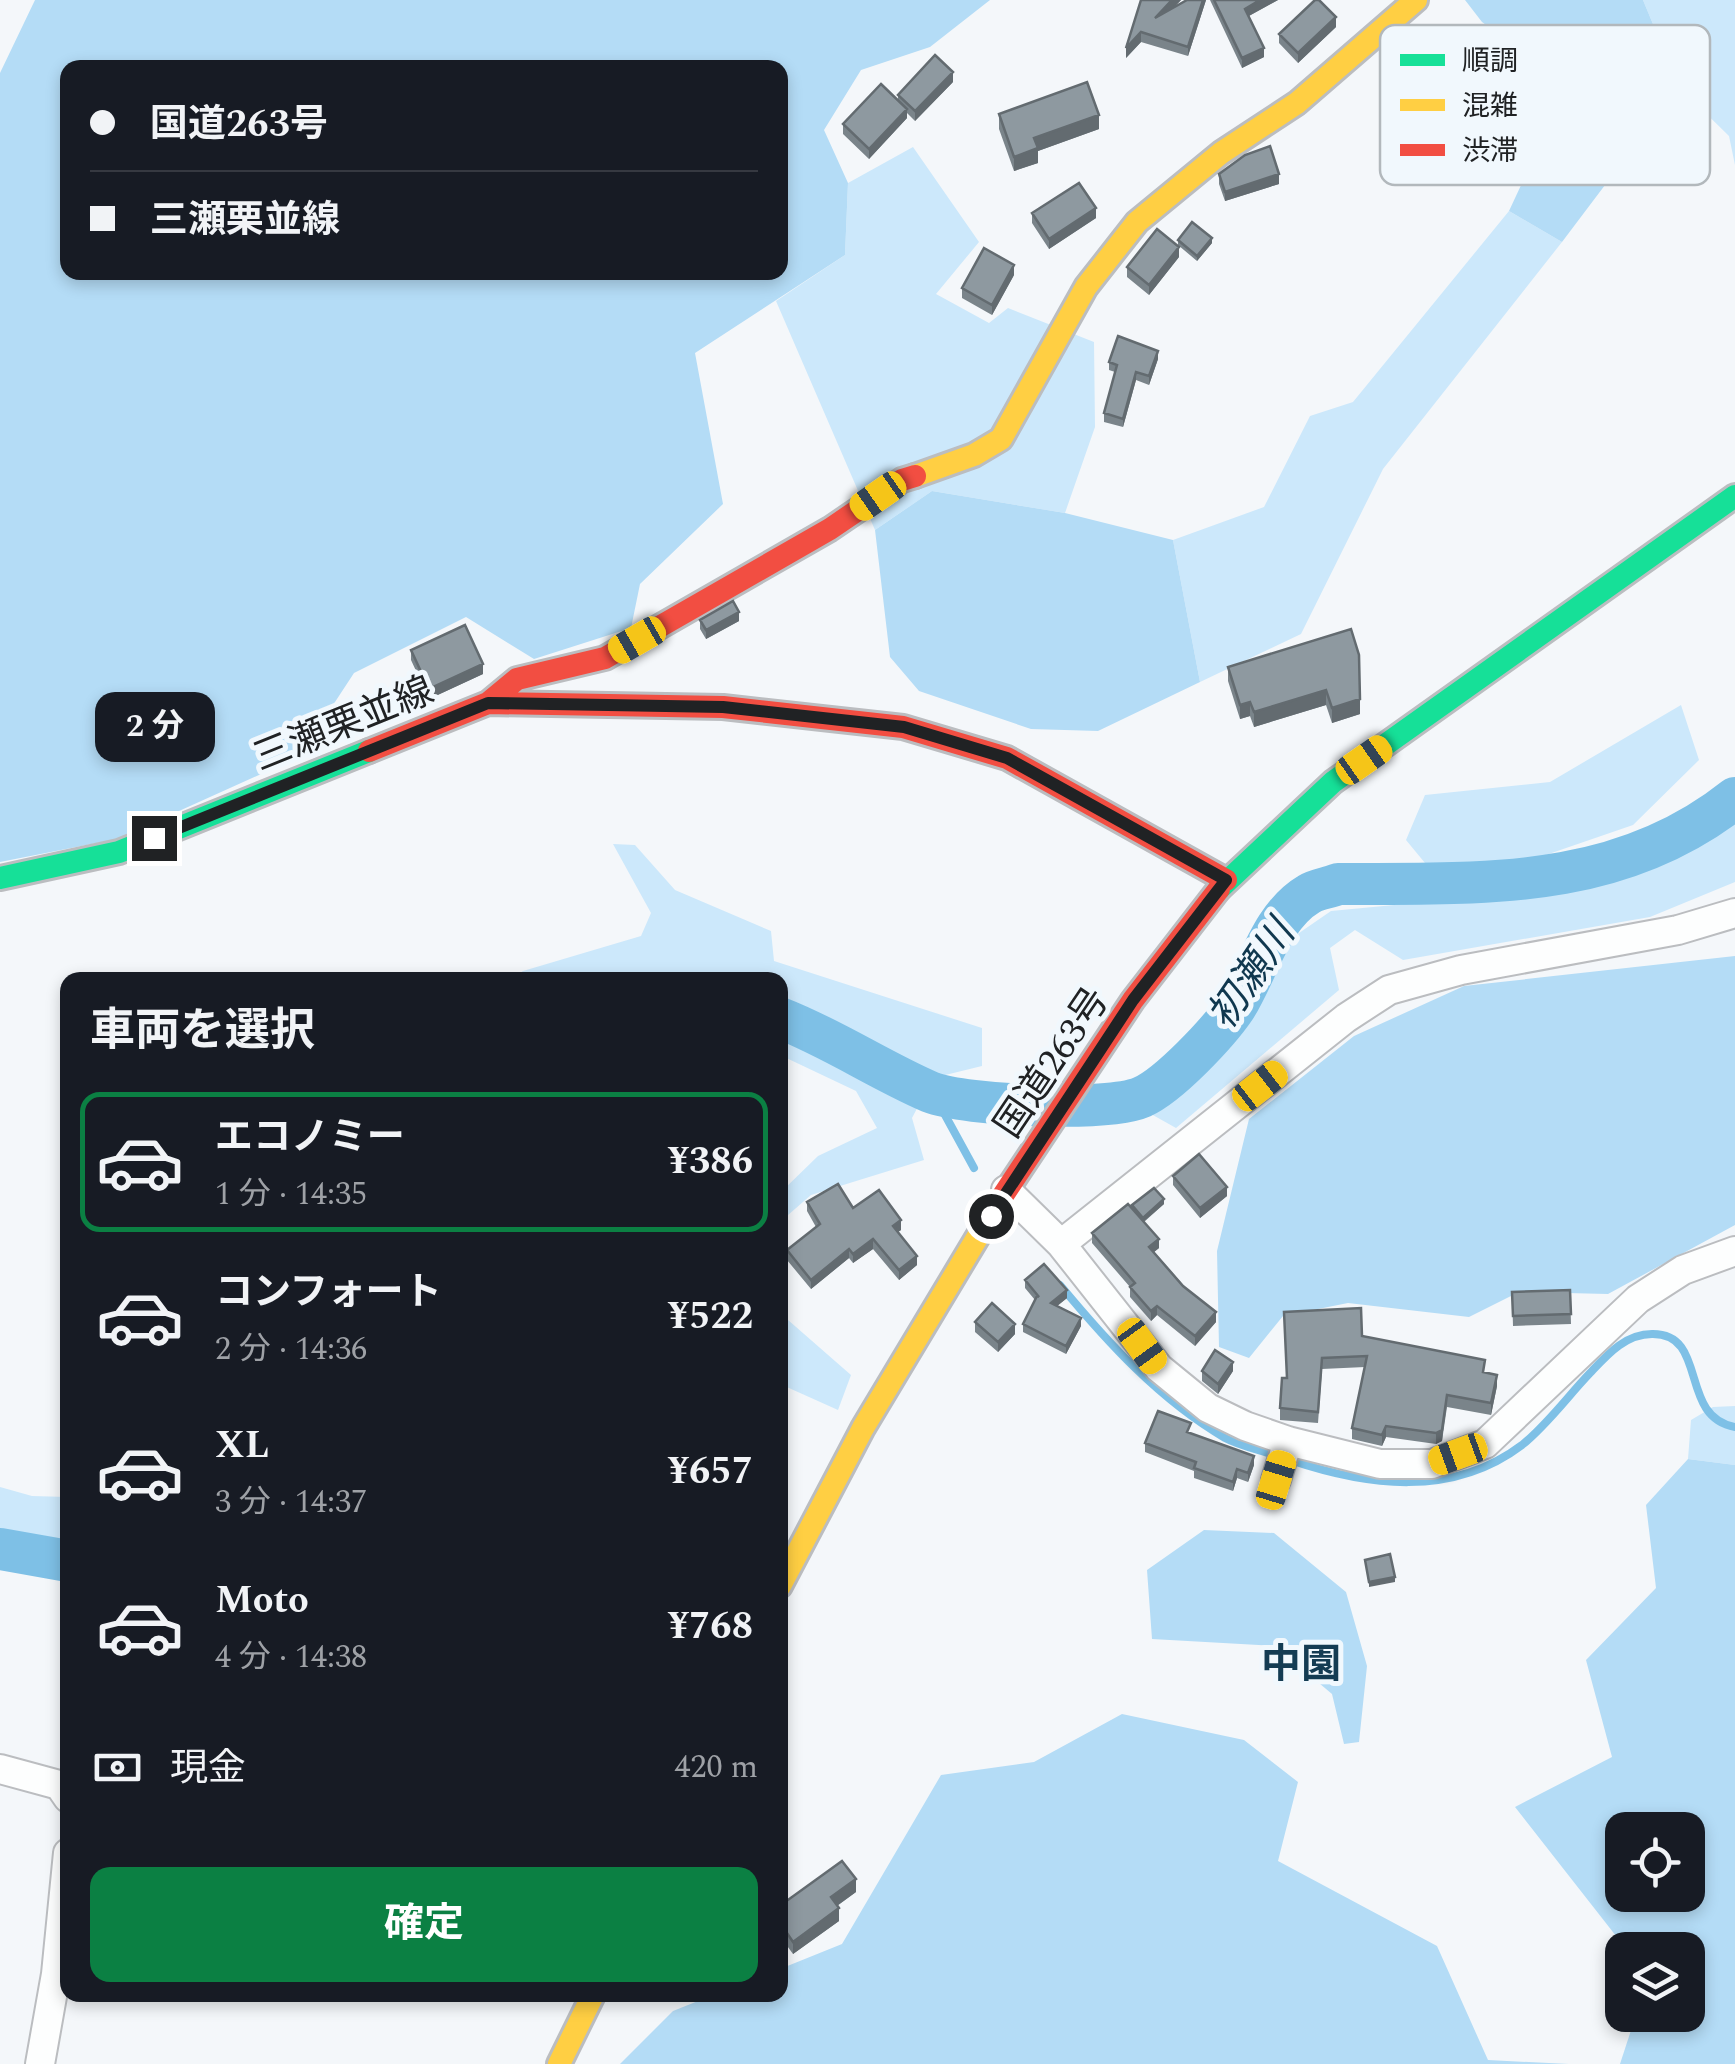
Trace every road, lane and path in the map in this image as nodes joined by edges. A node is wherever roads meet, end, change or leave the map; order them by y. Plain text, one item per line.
1 (1416, 0) edge
2 (1387, 25) edge
3 (1380, 31) edge
4 (1735, 496) edge
5 (488, 703) junction
6 (0, 878) edge
7 (1226, 880) junction
8 (1735, 913) edge
9 (1006, 1190) junction
10 (1061, 1244) junction
11 (1735, 1251) edge
12 (1288, 1441) junction
13 (1276, 1480) dead end
14 (788, 1571) edge
15 (0, 1769) edge
16 (60, 1786) edge
17 (60, 1933) edge
18 (590, 2002) edge
19 (40, 2064) edge
20 (559, 2064) edge

1 - 2 main road
3 - 5 main road
4 - 7 main road, 国道263号
5 - 6 main road, 三瀬栗並線
5 - 7 main road, 三瀬栗並線
7 - 9 main road, 国道263号
8 - 10 street
9 - 10 street
9 - 14 main road, 国道263号
10 - 12 street
11 - 12 street
12 - 13 street
15 - 16 street
17 - 19 street
18 - 20 main road

